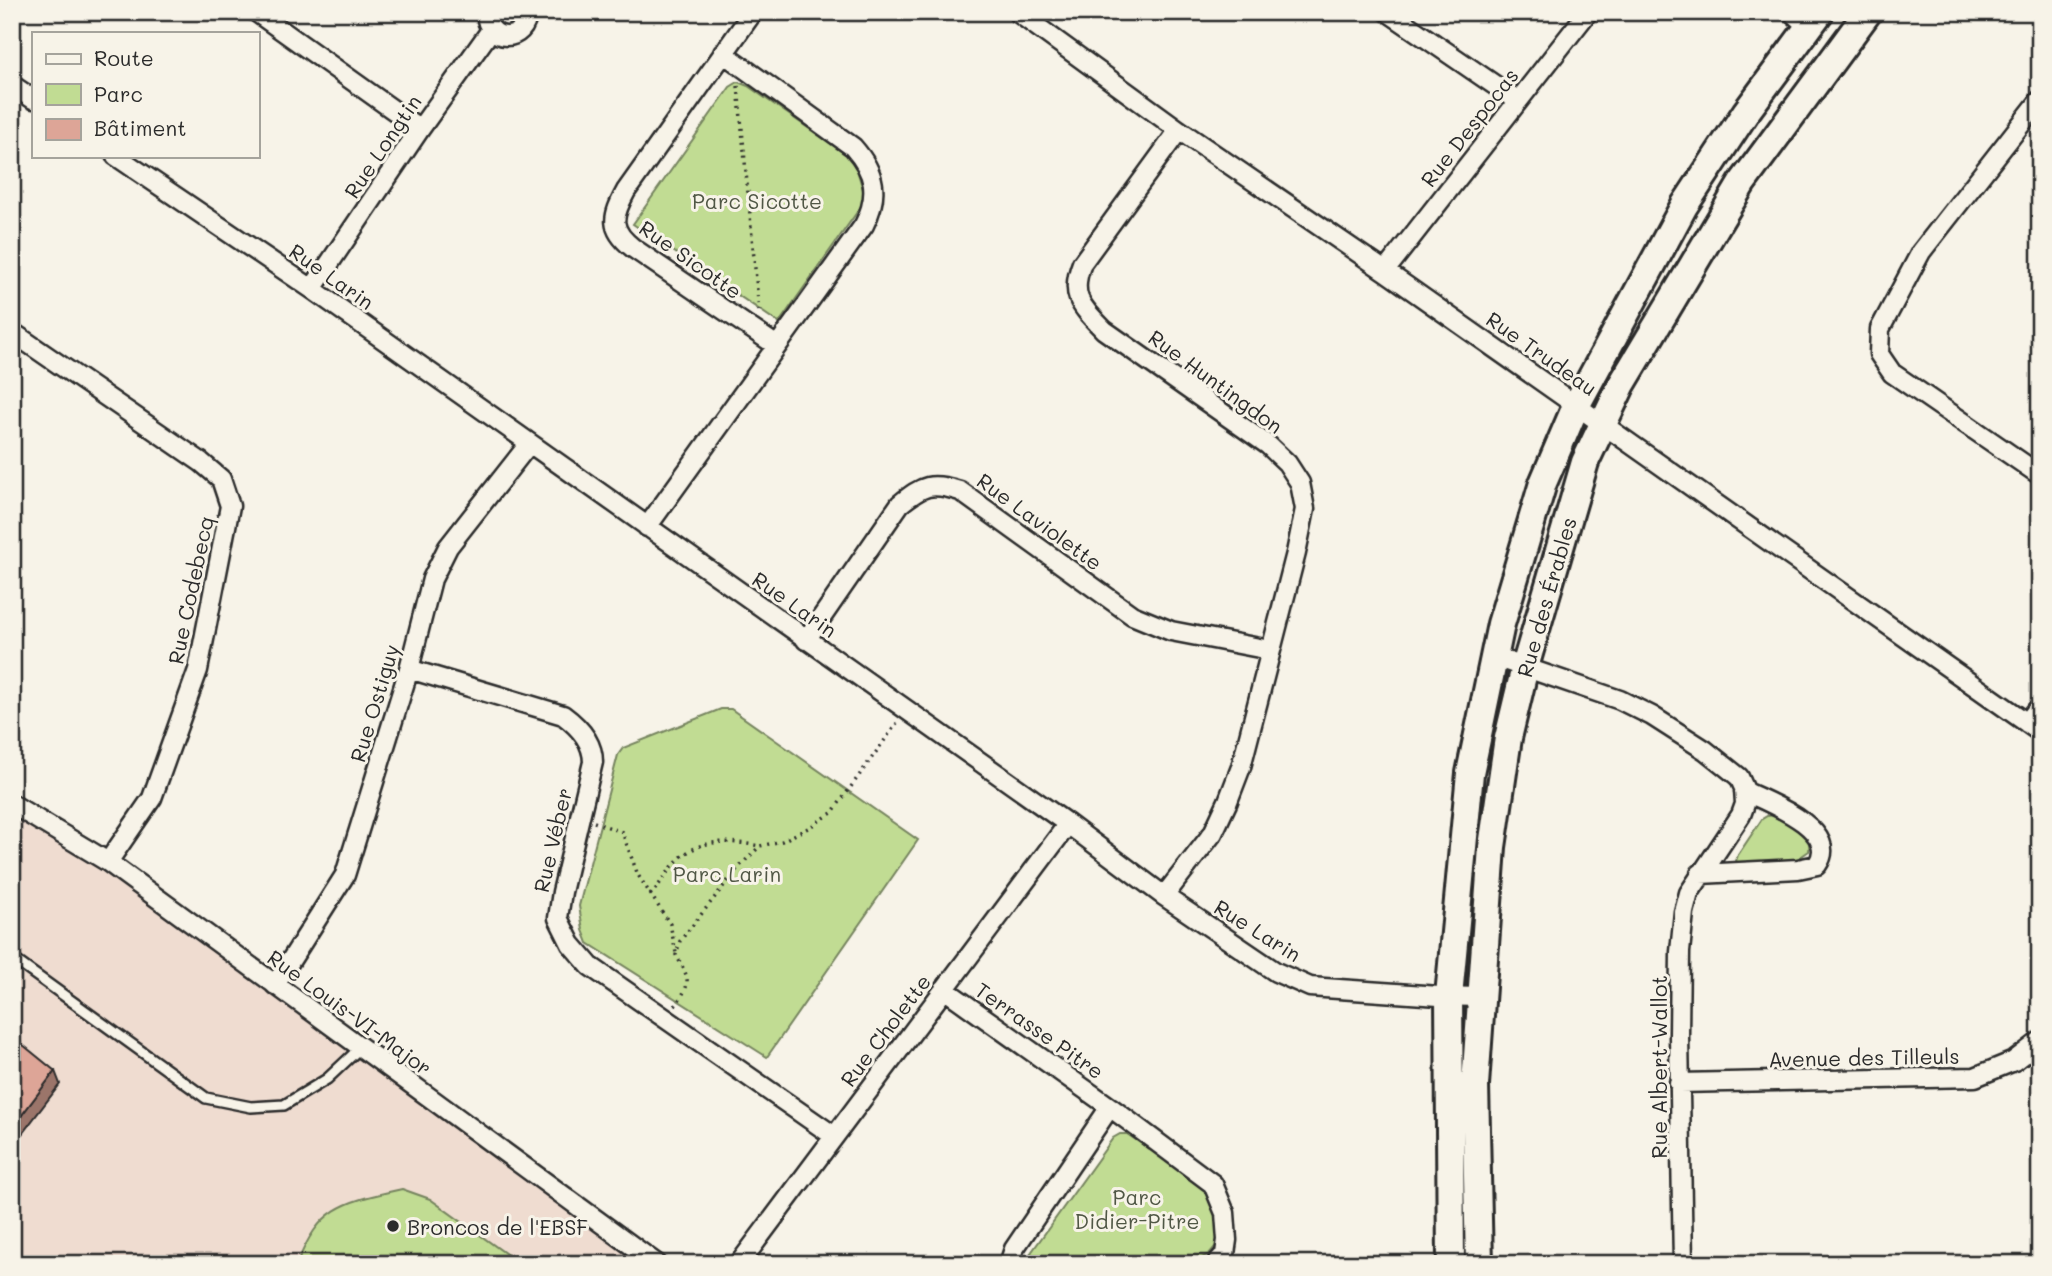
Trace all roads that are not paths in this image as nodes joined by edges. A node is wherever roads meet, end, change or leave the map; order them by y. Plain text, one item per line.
1 (256, 12) edge
2 (527, 12) edge
3 (753, 12) edge
4 (1017, 12) edge
5 (1388, 12) edge
6 (1588, 12) edge
7 (1785, 12) edge
8 (1868, 12) edge
9 (489, 21) edge
10 (1813, 22) edge
11 (723, 53) junction
12 (12, 85) edge
13 (32, 98) edge
14 (2040, 100) edge
15 (1518, 101) junction
16 (420, 129) junction
17 (1179, 130) junction
18 (119, 158) edge
19 (1385, 271) junction
20 (312, 289) junction
21 (12, 331) edge
22 (777, 346) junction
23 (1576, 406) junction
24 (1601, 423) junction
25 (529, 444) junction
26 (2040, 475) edge
27 (647, 527) junction
28 (806, 640) junction
29 (1270, 650) junction
30 (1495, 657) junction
31 (1525, 667) junction
32 (409, 669) junction
33 (2040, 706) edge
34 (2033, 727) edge
35 (1744, 791) junction
36 (12, 804) edge
37 (1068, 824) junction
38 (108, 862) junction
39 (1700, 874) junction
40 (1164, 896) junction
41 (12, 958) edge
42 (275, 985) junction
43 (944, 989) junction
44 (1449, 996) junction
45 (1480, 997) junction
46 (2040, 1041) edge
47 (360, 1048) junction
48 (1679, 1083) junction
49 (1110, 1107) junction
50 (834, 1136) junction
51 (657, 1264) edge
52 (739, 1264) edge
53 (1009, 1264) edge
54 (1216, 1264) edge
55 (1451, 1264) edge
56 (1479, 1264) edge
57 (1683, 1264) edge

1 - 16 street
2 - 9 street, Rue Longtin
3 - 11 street, Rue Sicotte
4 - 17 street, Rue Trudeau
5 - 15 street
6 - 15 street, Rue Despocas
7 - 10 lane
8 - 24 street, Rue des Érables
9 - 16 street, Rue Longtin
10 - 23 street, Rue des Érables
11 - 22 street
11 - 22 street, Rue Sicotte
12 - 13 street
14 - 26 street
15 - 19 street, Rue Despocas
16 - 20 street, Rue Longtin
17 - 19 street, Rue Trudeau
17 - 29 street, Rue Huntingdon
18 - 20 street, Rue Larin
19 - 23 street, Rue Trudeau
20 - 25 street, Rue Larin
21 - 38 street, Rue Codebecq
22 - 27 street
23 - 24 street, Rue Trudeau
23 - 30 street, Rue des Érables
24 - 31 street, Rue des Érables
24 - 34 street, Rue Trudeau
25 - 27 street, Rue Larin
25 - 32 street, Rue Ostiguy
27 - 28 street, Rue Larin
28 - 29 street, Rue Laviolette
28 - 37 street, Rue Larin
29 - 40 street, Rue Huntingdon
30 - 31 street
30 - 44 street, Rue des Érables
31 - 35 street
31 - 45 street, Rue des Érables
32 - 42 street, Rue Ostiguy
32 - 50 street, Rue Véber
33 - 34 street
35 - 39 street, Rue Albert-Wallot
35 - 39 street
36 - 38 street, Rue Louis-VI-Major
37 - 40 street, Rue Larin
37 - 43 street, Rue Cholette
38 - 42 street, Rue Louis-VI-Major
39 - 48 street, Rue Albert-Wallot
40 - 44 street, Rue Larin
41 - 47 lane
42 - 47 street, Rue Louis-VI-Major
43 - 49 street, Terrasse Pitre
43 - 50 street, Rue Cholette
44 - 45 street, Rue Larin
44 - 55 street, Rue des Érables
45 - 56 street, Rue des Érables
46 - 48 street, Avenue des Tilleuls
47 - 51 street, Rue Louis-VI-Major
48 - 57 street, Rue Albert-Wallot
49 - 53 street, Terrasse Pitre
49 - 54 street, Terrasse Pitre
50 - 52 street, Rue Cholette

